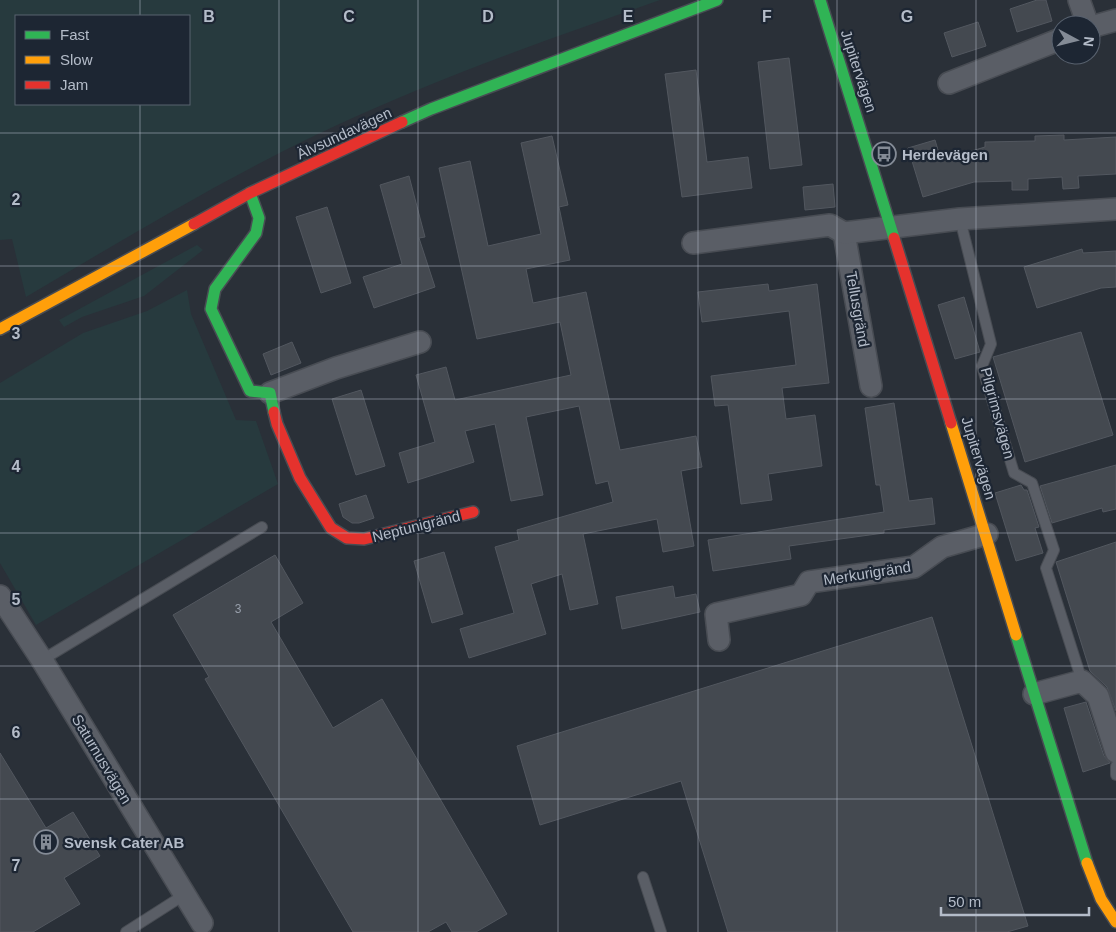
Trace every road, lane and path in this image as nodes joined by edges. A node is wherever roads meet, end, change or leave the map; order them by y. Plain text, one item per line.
1 (717, 0) edge
2 (820, 0) edge
3 (1079, 0) edge
4 (1084, 15) edge
5 (1116, 20) edge
6 (1101, 24) edge
7 (1051, 43) edge
8 (949, 83) dead end
9 (250, 193) junction
10 (1116, 209) edge
11 (960, 219) junction
12 (892, 226) junction
13 (844, 233) junction
14 (693, 243) dead end
15 (1, 326) edge
16 (420, 342) dead end
17 (871, 386) dead end
18 (270, 394) junction
19 (473, 512) dead end
20 (262, 527) dead end
21 (987, 534) junction
22 (0, 596) edge
23 (719, 640) dead end
24 (42, 660) junction
25 (1082, 681) junction
26 (1034, 694) junction
27 (1116, 752) edge
28 (1116, 766) edge
29 (1116, 775) edge
30 (642, 877) dead end
31 (184, 895) junction
32 (1116, 922) edge
33 (202, 923) dead end
34 (1116, 926) edge
35 (126, 932) edge
36 (661, 932) edge
37 (1110, 932) edge

1 - 9 street, Älvsundavägen
2 - 12 street, Jupitervägen
3 - 4 street
5 - 6 street
7 - 8 street
9 - 15 street, Älvsundavägen
9 - 18 street
10 - 11 street
11 - 12 street
11 - 25 lane, Pilgrimsvägen
12 - 13 street
12 - 21 street, Jupitervägen
13 - 14 street
13 - 17 street, Tellusgränd
16 - 18 street
18 - 19 street, Neptunigränd
20 - 24 lane
21 - 23 street, Merkurigränd
21 - 26 street, Jupitervägen
22 - 24 street, Saturnusvägen
24 - 31 street, Saturnusvägen
25 - 26 street
25 - 27 street, Pilgrimsvägen
26 - 32 street, Jupitervägen
28 - 29 lane
30 - 36 lane
31 - 33 street, Saturnusvägen
31 - 35 lane
34 - 37 lane

